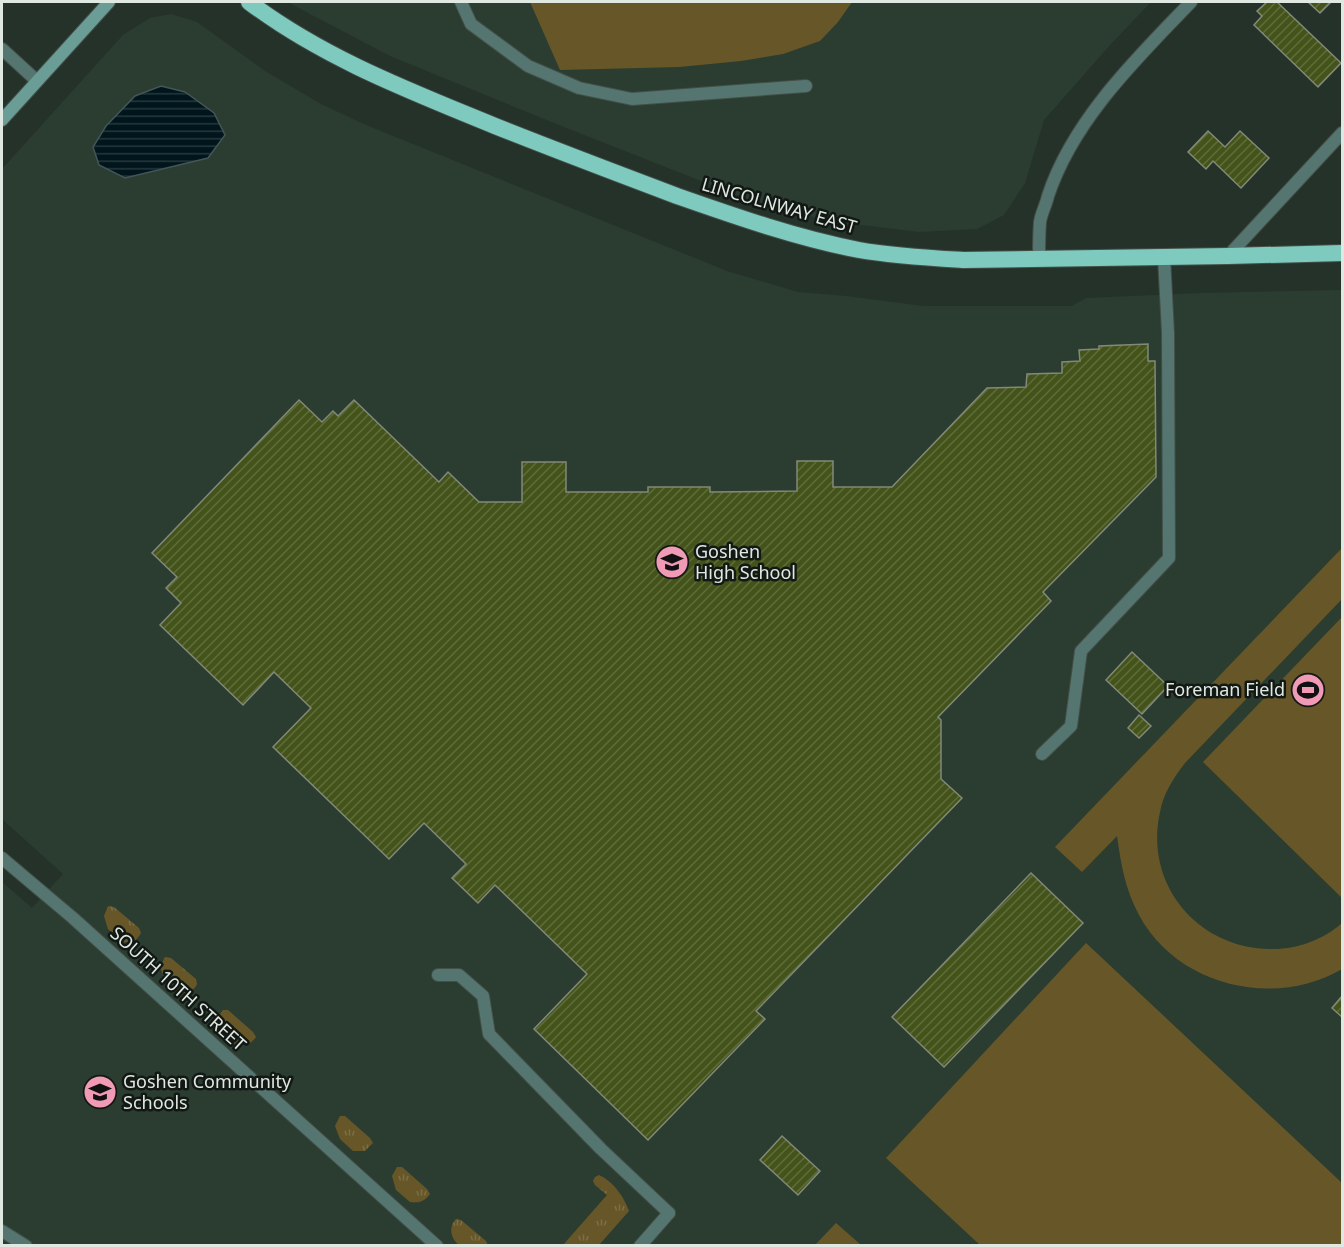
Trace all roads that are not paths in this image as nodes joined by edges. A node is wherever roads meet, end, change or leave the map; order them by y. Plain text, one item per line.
1 (110, 2) edge
2 (249, 2) edge
3 (461, 2) edge
4 (1191, 2) edge
5 (2, 49) edge
6 (37, 81) junction
7 (806, 86) dead end
8 (2, 120) edge
9 (1342, 133) edge
10 (1342, 253) edge
11 (1228, 256) junction
12 (1164, 257) junction
13 (1039, 259) junction
14 (1042, 754) dead end
15 (2, 858) edge
16 (438, 975) dead end
17 (2, 1231) edge
18 (26, 1245) edge
19 (436, 1245) edge
20 (639, 1245) edge

1 - 6 main road
2 - 13 highway, LINCOLNWAY EAST
3 - 7 street
4 - 13 street
5 - 6 street
6 - 8 main road
9 - 11 street
10 - 11 highway, LINCOLNWAY EAST
11 - 12 highway, LINCOLNWAY EAST
12 - 13 highway, LINCOLNWAY EAST
12 - 14 street
15 - 19 street, SOUTH 10TH STREET
16 - 20 street
17 - 18 street

